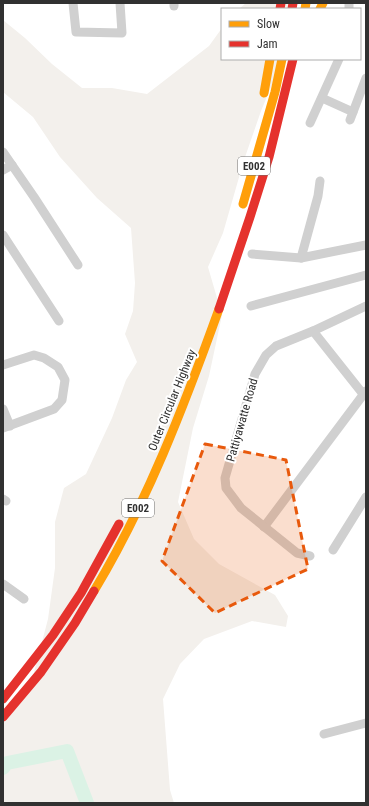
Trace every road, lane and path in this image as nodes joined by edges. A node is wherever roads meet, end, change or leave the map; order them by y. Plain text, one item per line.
1 (73, 3) edge
2 (120, 3) edge
3 (270, 60) edge
4 (282, 60) edge
5 (294, 60) edge
6 (339, 60) edge
7 (300, 66) dead end
8 (366, 78) edge
9 (322, 98) junction
10 (310, 123) dead end
11 (275, 137) junction
12 (3, 152) edge
13 (12, 165) junction
14 (3, 170) edge
15 (320, 181) dead end
16 (3, 235) edge
17 (366, 245) edge
18 (252, 254) dead end
19 (301, 258) junction
20 (78, 265) dead end
21 (366, 275) edge
22 (251, 306) dead end
23 (366, 306) edge
24 (59, 320) dead end
25 (314, 331) junction
26 (3, 365) edge
27 (365, 393) edge
28 (3, 409) edge
29 (6, 427) edge
30 (366, 497) edge
31 (122, 519) dead end
32 (264, 527) junction
33 (333, 550) dead end
34 (310, 556) dead end
35 (3, 584) edge
36 (24, 599) dead end
37 (3, 699) edge
38 (3, 717) edge
39 (366, 724) edge
40 (324, 734) dead end

1 - 2 street
3 - 4 highway, E002
5 - 11 highway, Outer Circular Highway / E002
6 - 9 street
7 - 11 highway
8 - 9 street
9 - 10 street
11 - 38 highway, Outer Circular Highway / E002
12 - 13 street
13 - 14 street
13 - 20 street
15 - 19 street
16 - 24 street
17 - 19 street
18 - 19 street
21 - 22 street
23 - 25 street, Pattiyawatte Road
25 - 27 street
25 - 32 street, Pattiyawatte Road
26 - 29 street
27 - 32 street
28 - 29 street
30 - 33 street
31 - 37 highway, E002
32 - 34 street, Pattiyawatte Road
35 - 36 street
39 - 40 street

